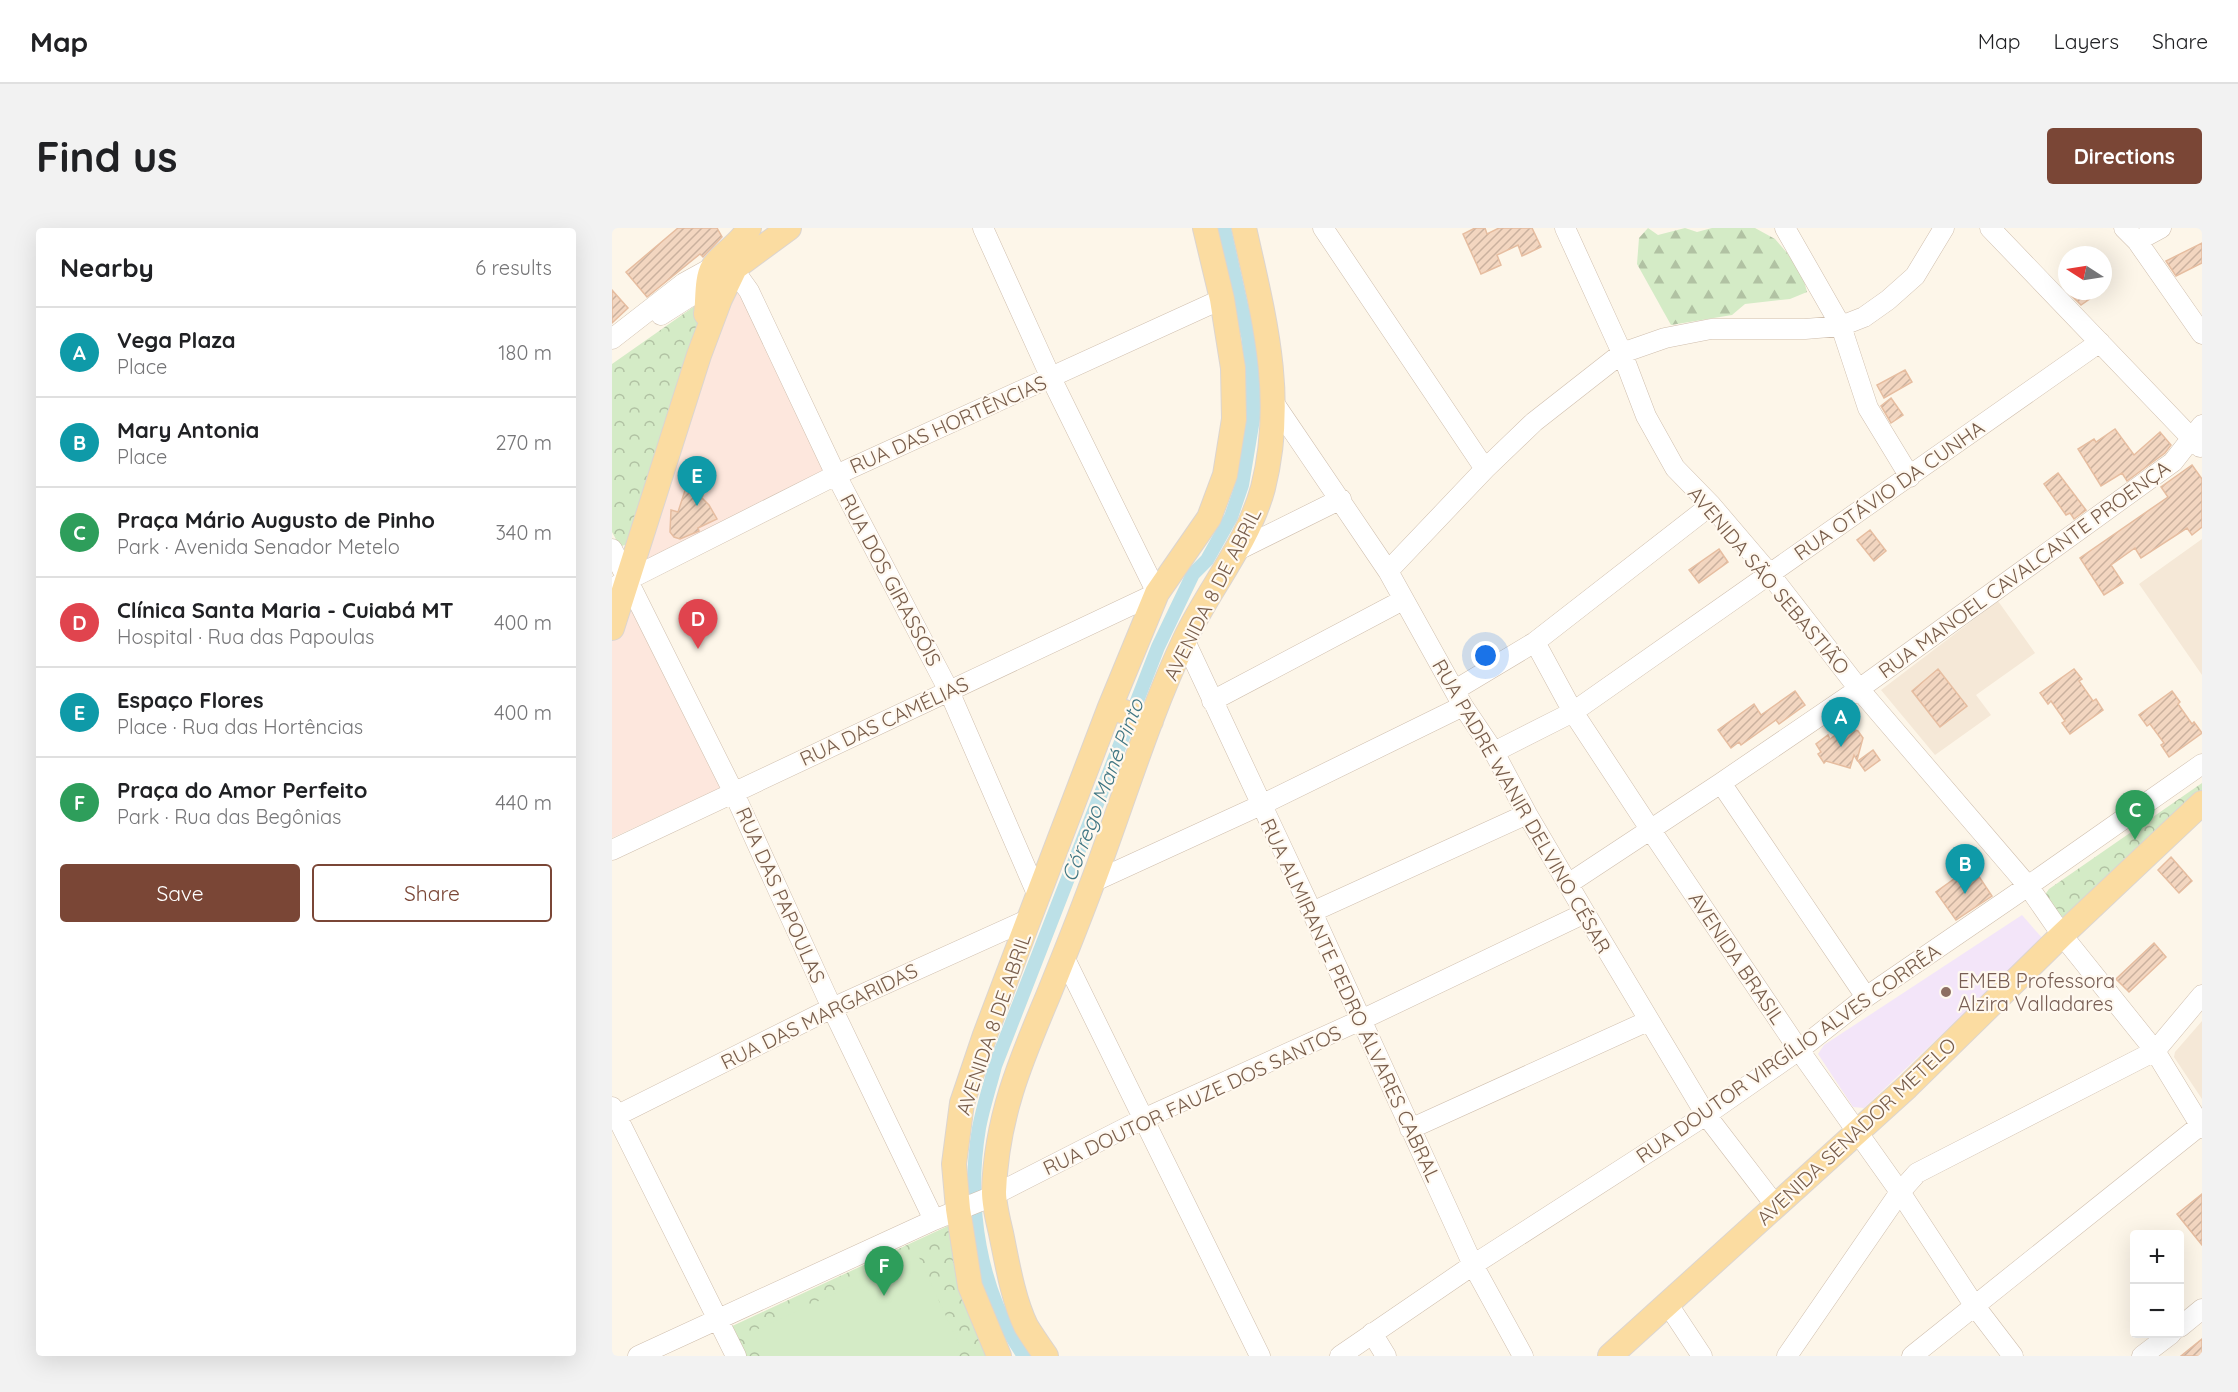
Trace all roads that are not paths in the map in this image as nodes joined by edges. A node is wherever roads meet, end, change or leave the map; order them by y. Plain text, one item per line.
1 (789, 228) edge
2 (983, 228) edge
3 (1204, 228) edge
4 (1244, 228) edge
5 (1323, 228) edge
6 (1565, 228) edge
7 (1785, 228) edge
8 (1944, 228) edge
9 (1989, 228) edge
10 (2161, 228) edge
11 (2130, 235) edge
12 (729, 257) edge
13 (1222, 299) junction
14 (1841, 326) junction
15 (2202, 333) edge
16 (612, 339) edge
17 (2100, 342) junction
18 (612, 348) edge
19 (1622, 353) junction
20 (1051, 378) junction
21 (1274, 403) junction
22 (2199, 438) edge
23 (1485, 469) junction
24 (836, 475) junction
25 (1910, 477) junction
26 (1341, 499) junction
27 (1711, 505) junction
28 (612, 549) edge
29 (1236, 551) junction
30 (1388, 571) junction
31 (1769, 573) junction
32 (620, 585) edge
33 (1157, 593) junction
34 (1403, 600) junction
35 (612, 628) edge
36 (1185, 641) junction
37 (1535, 642) junction
38 (1859, 689) junction
39 (950, 691) junction
40 (1459, 698) junction
41 (1212, 701) junction
42 (1573, 712) junction
43 (1130, 714) junction
44 (1494, 752) junction
45 (2202, 764) edge
46 (1721, 783) junction
47 (734, 791) junction
48 (2202, 803) edge
49 (1261, 805) junction
50 (1527, 814) junction
51 (1650, 829) junction
52 (612, 850) edge
53 (1093, 882) junction
54 (1568, 884) junction
55 (2028, 886) junction
56 (1038, 896) junction
57 (1312, 912) junction
58 (1585, 913) junction
59 (1029, 919) junction
60 (2062, 935) junction
61 (1064, 957) junction
62 (2202, 995) edge
63 (1866, 997) junction
64 (832, 1008) junction
65 (1361, 1020) junction
66 (1648, 1021) junction
67 (1799, 1050) junction
68 (2155, 1051) junction
69 (613, 1114) edge
70 (1706, 1114) junction
71 (1143, 1119) junction
72 (2201, 1126) edge
73 (1410, 1129) junction
74 (1857, 1132) junction
75 (1900, 1192) junction
76 (991, 1196) junction
77 (1775, 1205) junction
78 (962, 1207) junction
79 (934, 1220) junction
80 (1473, 1265) junction
81 (1667, 1303) junction
82 (1974, 1305) junction
83 (2202, 1309) edge
84 (718, 1319) junction
85 (2184, 1324) edge
86 (1372, 1334) junction
87 (2166, 1338) edge
88 (638, 1356) edge
89 (736, 1356) edge
90 (999, 1356) edge
91 (1046, 1356) edge
92 (1260, 1356) edge
93 (1340, 1356) edge
94 (1386, 1356) edge
95 (1523, 1356) edge
96 (1610, 1356) edge
97 (1702, 1356) edge
98 (1786, 1356) edge
99 (1911, 1356) edge
100 (2013, 1356) edge
101 (2142, 1356) edge

1 - 12 main road
2 - 20 street
3 - 13 main road, AVENIDA 8 DE ABRIL
4 - 21 main road, AVENIDA 8 DE ABRIL
5 - 23 street
6 - 19 street, AVENIDA SÃO SEBASTIÃO
7 - 14 street
8 - 14 street
9 - 17 street
10 - 11 street
11 - 15 street
12 - 16 street
12 - 18 street
12 - 24 street, RUA DOS GIRASSÓIS
12 - 32 main road
13 - 20 street, RUA DAS HORTÊNCIAS
13 - 33 main road, AVENIDA 8 DE ABRIL
14 - 19 street
14 - 25 street
17 - 22 street
17 - 25 street, RUA OTÁVIO DA CUNHA
19 - 23 street
19 - 27 street, AVENIDA SÃO SEBASTIÃO
20 - 24 street, RUA DAS HORTÊNCIAS
20 - 33 street
21 - 26 street, RUA PADRE WANIR DELVINO CÉSAR
21 - 29 main road, AVENIDA 8 DE ABRIL
22 - 38 street, RUA MANOEL CAVALCANTE PROENÇA
23 - 30 street
24 - 32 street, RUA DAS HORTÊNCIAS
24 - 39 street, RUA DOS GIRASSÓIS
25 - 31 street, RUA OTÁVIO DA CUNHA
26 - 29 street
26 - 30 street, RUA PADRE WANIR DELVINO CÉSAR
27 - 31 street, AVENIDA SÃO SEBASTIÃO
27 - 37 street
28 - 32 street, RUA DAS PAPOULAS
29 - 36 main road, AVENIDA 8 DE ABRIL
30 - 34 street, RUA PADRE WANIR DELVINO CÉSAR
31 - 38 street, AVENIDA SÃO SEBASTIÃO
31 - 42 street, RUA OTÁVIO DA CUNHA
32 - 35 main road
32 - 47 street, RUA DAS PAPOULAS
33 - 39 street, RUA DAS CAMÉLIAS
33 - 43 main road, AVENIDA 8 DE ABRIL
34 - 40 street, RUA PADRE WANIR DELVINO CÉSAR
34 - 41 street
36 - 41 street, RUA ALMIRANTE PEDRO ÁLVARES CABRAL
36 - 43 main road, AVENIDA 8 DE ABRIL
37 - 40 street
37 - 42 street, AVENIDA BRASIL
38 - 46 street, RUA MANOEL CAVALCANTE PROENÇA
38 - 55 street, AVENIDA SÃO SEBASTIÃO
39 - 47 street, RUA DAS CAMÉLIAS
39 - 56 street, RUA DOS GIRASSÓIS
40 - 44 street, RUA PADRE WANIR DELVINO CÉSAR
40 - 49 street
41 - 49 street, RUA ALMIRANTE PEDRO ÁLVARES CABRAL
42 - 44 street, RUA OTÁVIO DA CUNHA
42 - 51 street, AVENIDA BRASIL
43 - 53 main road, AVENIDA 8 DE ABRIL
43 - 56 main road, AVENIDA 8 DE ABRIL
44 - 50 street, RUA PADRE WANIR DELVINO CÉSAR
45 - 55 street, RUA DOUTOR VIRGÍLIO ALVES CORRÊA
46 - 51 street, RUA MANOEL CAVALCANTE PROENÇA
46 - 63 street
47 - 52 street, RUA DAS CAMÉLIAS
47 - 64 street, RUA DAS PAPOULAS
48 - 60 main road, AVENIDA SENADOR METELO
49 - 53 street
49 - 57 street, RUA ALMIRANTE PEDRO ÁLVARES CABRAL
50 - 54 street, RUA PADRE WANIR DELVINO CÉSAR
50 - 57 street
51 - 54 street, RUA MANOEL CAVALCANTE PROENÇA
51 - 67 street, AVENIDA BRASIL
53 - 61 main road, AVENIDA 8 DE ABRIL
54 - 58 street, RUA PADRE WANIR DELVINO CÉSAR
55 - 60 street, AVENIDA SÃO SEBASTIÃO
55 - 63 street, RUA DOUTOR VIRGÍLIO ALVES CORRÊA
56 - 59 main road, AVENIDA 8 DE ABRIL
57 - 65 street, RUA ALMIRANTE PEDRO ÁLVARES CABRAL
58 - 65 street, RUA DOUTOR FAUZE DOS SANTOS
58 - 66 street, RUA PADRE WANIR DELVINO CÉSAR
59 - 64 street, RUA DAS MARGARIDAS
59 - 78 main road, AVENIDA 8 DE ABRIL
60 - 68 street, AVENIDA SÃO SEBASTIÃO
60 - 74 main road, AVENIDA SENADOR METELO
61 - 71 street
61 - 76 main road, AVENIDA 8 DE ABRIL
62 - 68 street
63 - 67 street, RUA DOUTOR VIRGÍLIO ALVES CORRÊA
64 - 69 street, RUA DAS MARGARIDAS
64 - 79 street, RUA DAS PAPOULAS
65 - 71 street, RUA DOUTOR FAUZE DOS SANTOS
65 - 73 street, RUA ALMIRANTE PEDRO ÁLVARES CABRAL
66 - 70 street, RUA PADRE WANIR DELVINO CÉSAR
66 - 73 street
67 - 70 street, RUA DOUTOR VIRGÍLIO ALVES CORRÊA
67 - 74 street, AVENIDA BRASIL
68 - 72 street, AVENIDA SÃO SEBASTIÃO
68 - 75 street
69 - 84 street
70 - 77 street, RUA PADRE WANIR DELVINO CÉSAR
70 - 80 street, RUA DOUTOR VIRGÍLIO ALVES CORRÊA
71 - 76 street, RUA DOUTOR FAUZE DOS SANTOS
71 - 92 street
72 - 82 street
73 - 80 street, RUA ALMIRANTE PEDRO ÁLVARES CABRAL
74 - 75 street, AVENIDA BRASIL
74 - 77 main road, AVENIDA SENADOR METELO
75 - 82 street, AVENIDA BRASIL
75 - 98 street
76 - 78 street, RUA DOUTOR FAUZE DOS SANTOS
76 - 91 main road, AVENIDA 8 DE ABRIL
77 - 81 main road, AVENIDA SENADOR METELO
78 - 79 street
78 - 90 main road, AVENIDA 8 DE ABRIL
79 - 84 street
80 - 86 street, RUA DOUTOR VIRGÍLIO ALVES CORRÊA
80 - 95 street, RUA ALMIRANTE PEDRO ÁLVARES CABRAL
81 - 96 main road, AVENIDA SENADOR METELO
81 - 97 street
82 - 99 street
82 - 100 street, AVENIDA BRASIL
83 - 85 street
84 - 88 street
84 - 89 street
86 - 93 street, RUA DOUTOR VIRGÍLIO ALVES CORRÊA
86 - 94 street
87 - 101 street

